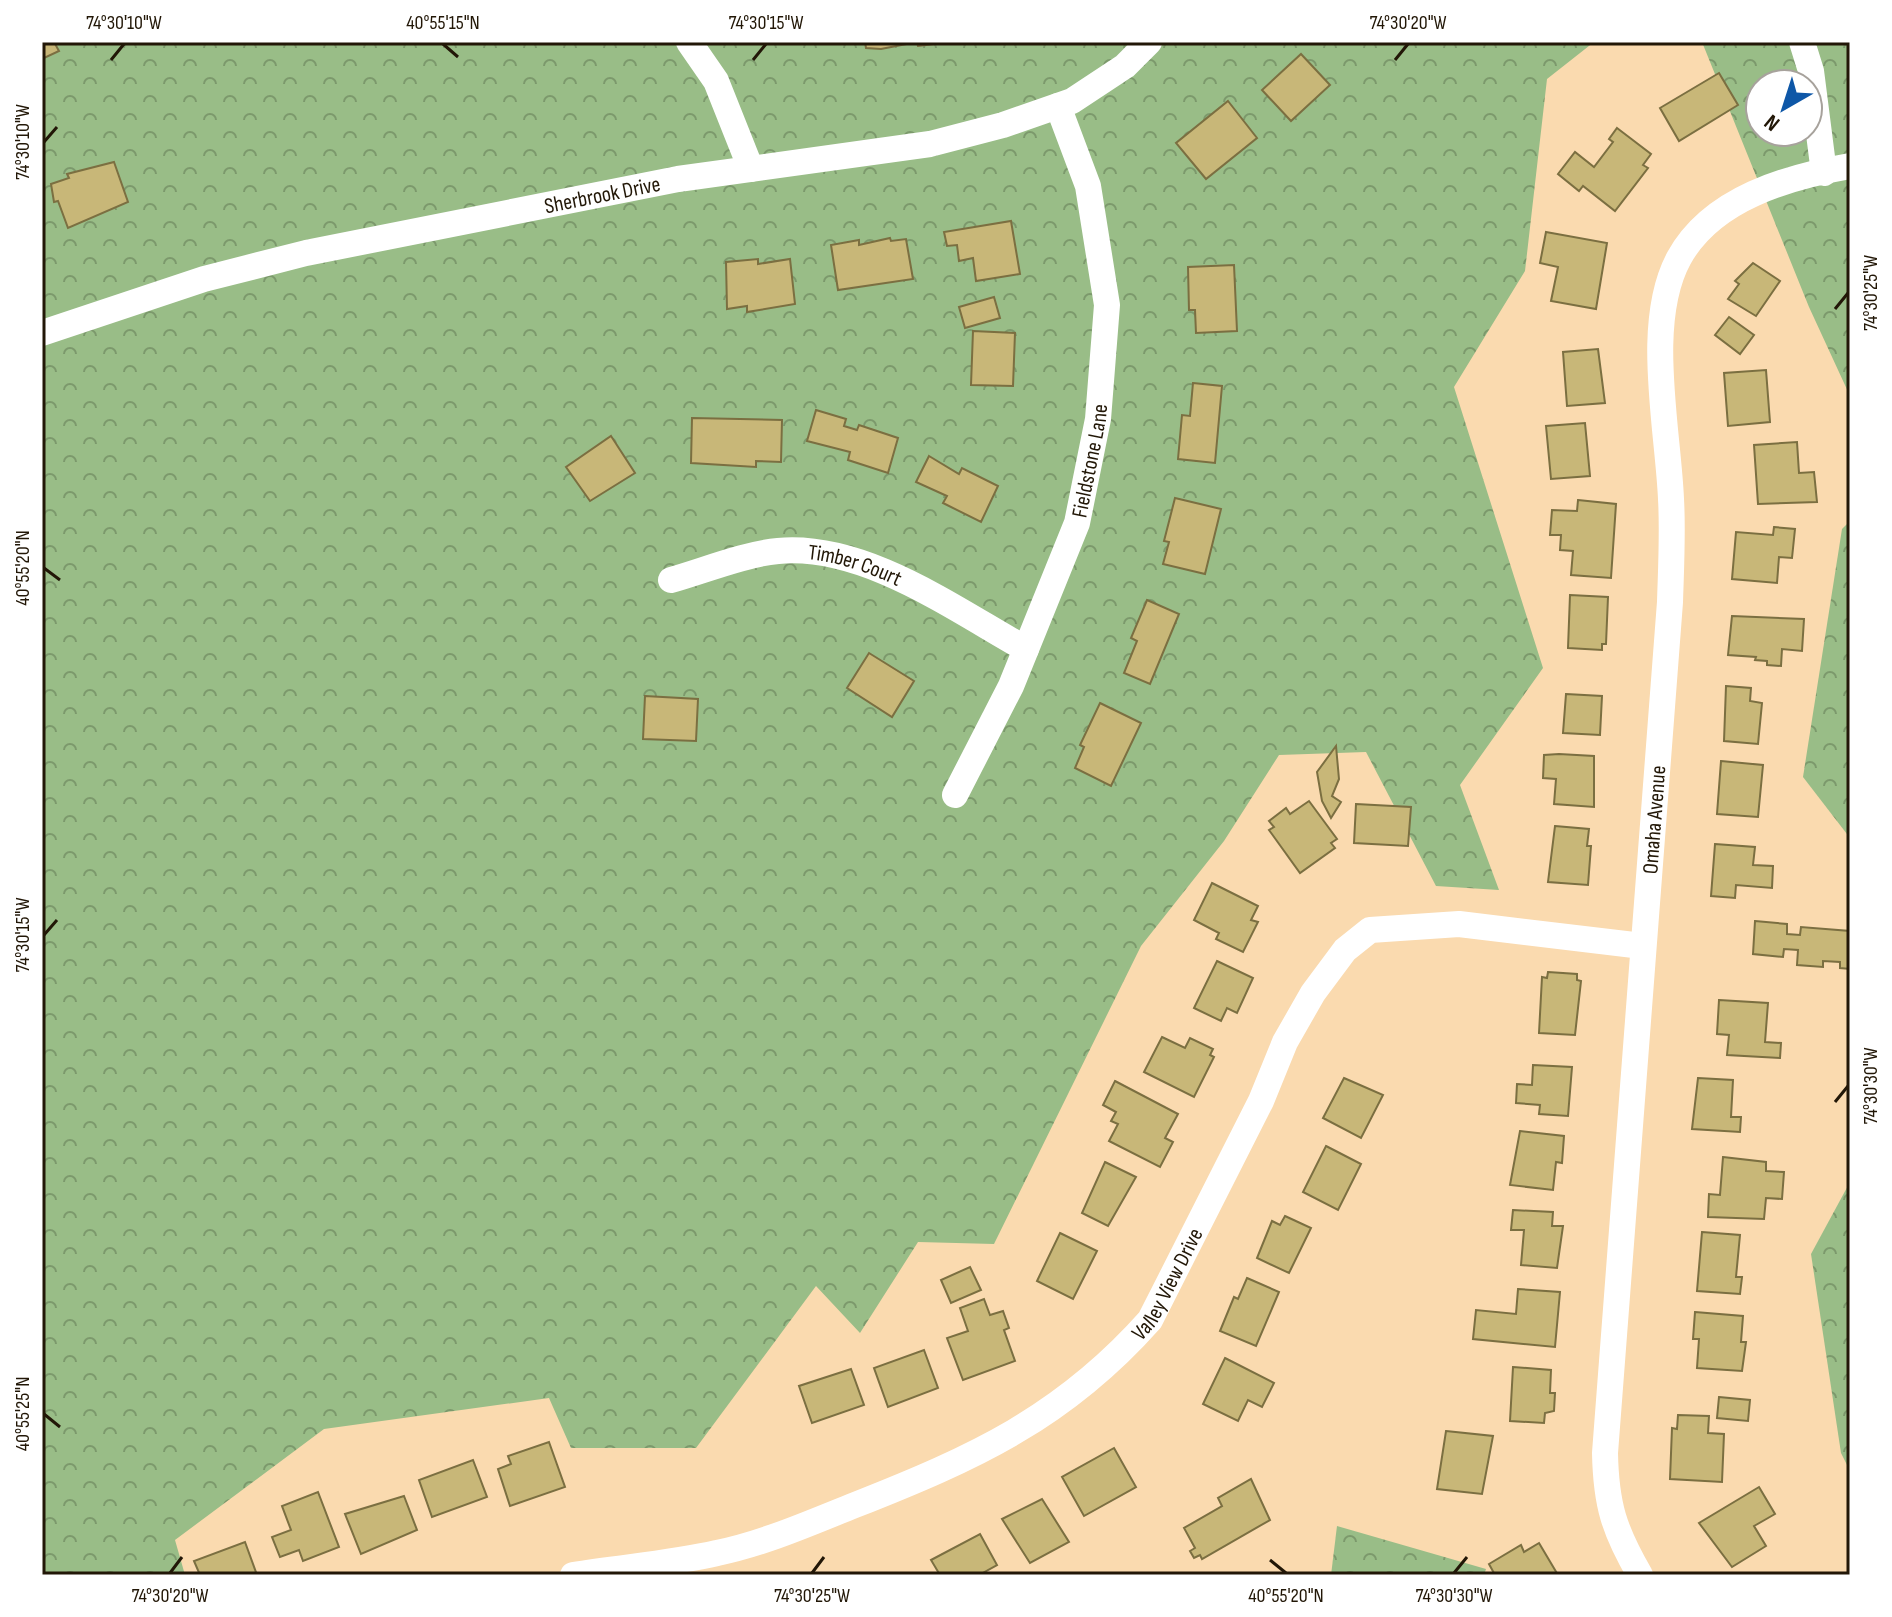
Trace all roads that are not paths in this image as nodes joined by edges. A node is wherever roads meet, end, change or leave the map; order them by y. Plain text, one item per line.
1 (689, 42) edge
2 (1149, 42) edge
3 (1802, 42) edge
4 (1058, 106) junction
5 (751, 169) junction
6 (1838, 169) edge
7 (42, 333) edge
8 (671, 580) dead end
9 (1026, 649) junction
10 (955, 795) dead end
11 (1643, 942) junction
12 (573, 1575) edge
13 (1640, 1575) edge

1 - 5 street
2 - 4 street, Sherbrook Drive
3 - 6 street
4 - 5 street, Sherbrook Drive
4 - 9 street, Fieldstone Lane
5 - 7 street, Sherbrook Drive
6 - 11 street, Omaha Avenue
8 - 9 street, Timber Court
9 - 10 street, Fieldstone Lane
11 - 12 street, Valley View Drive
11 - 13 street, Omaha Avenue

